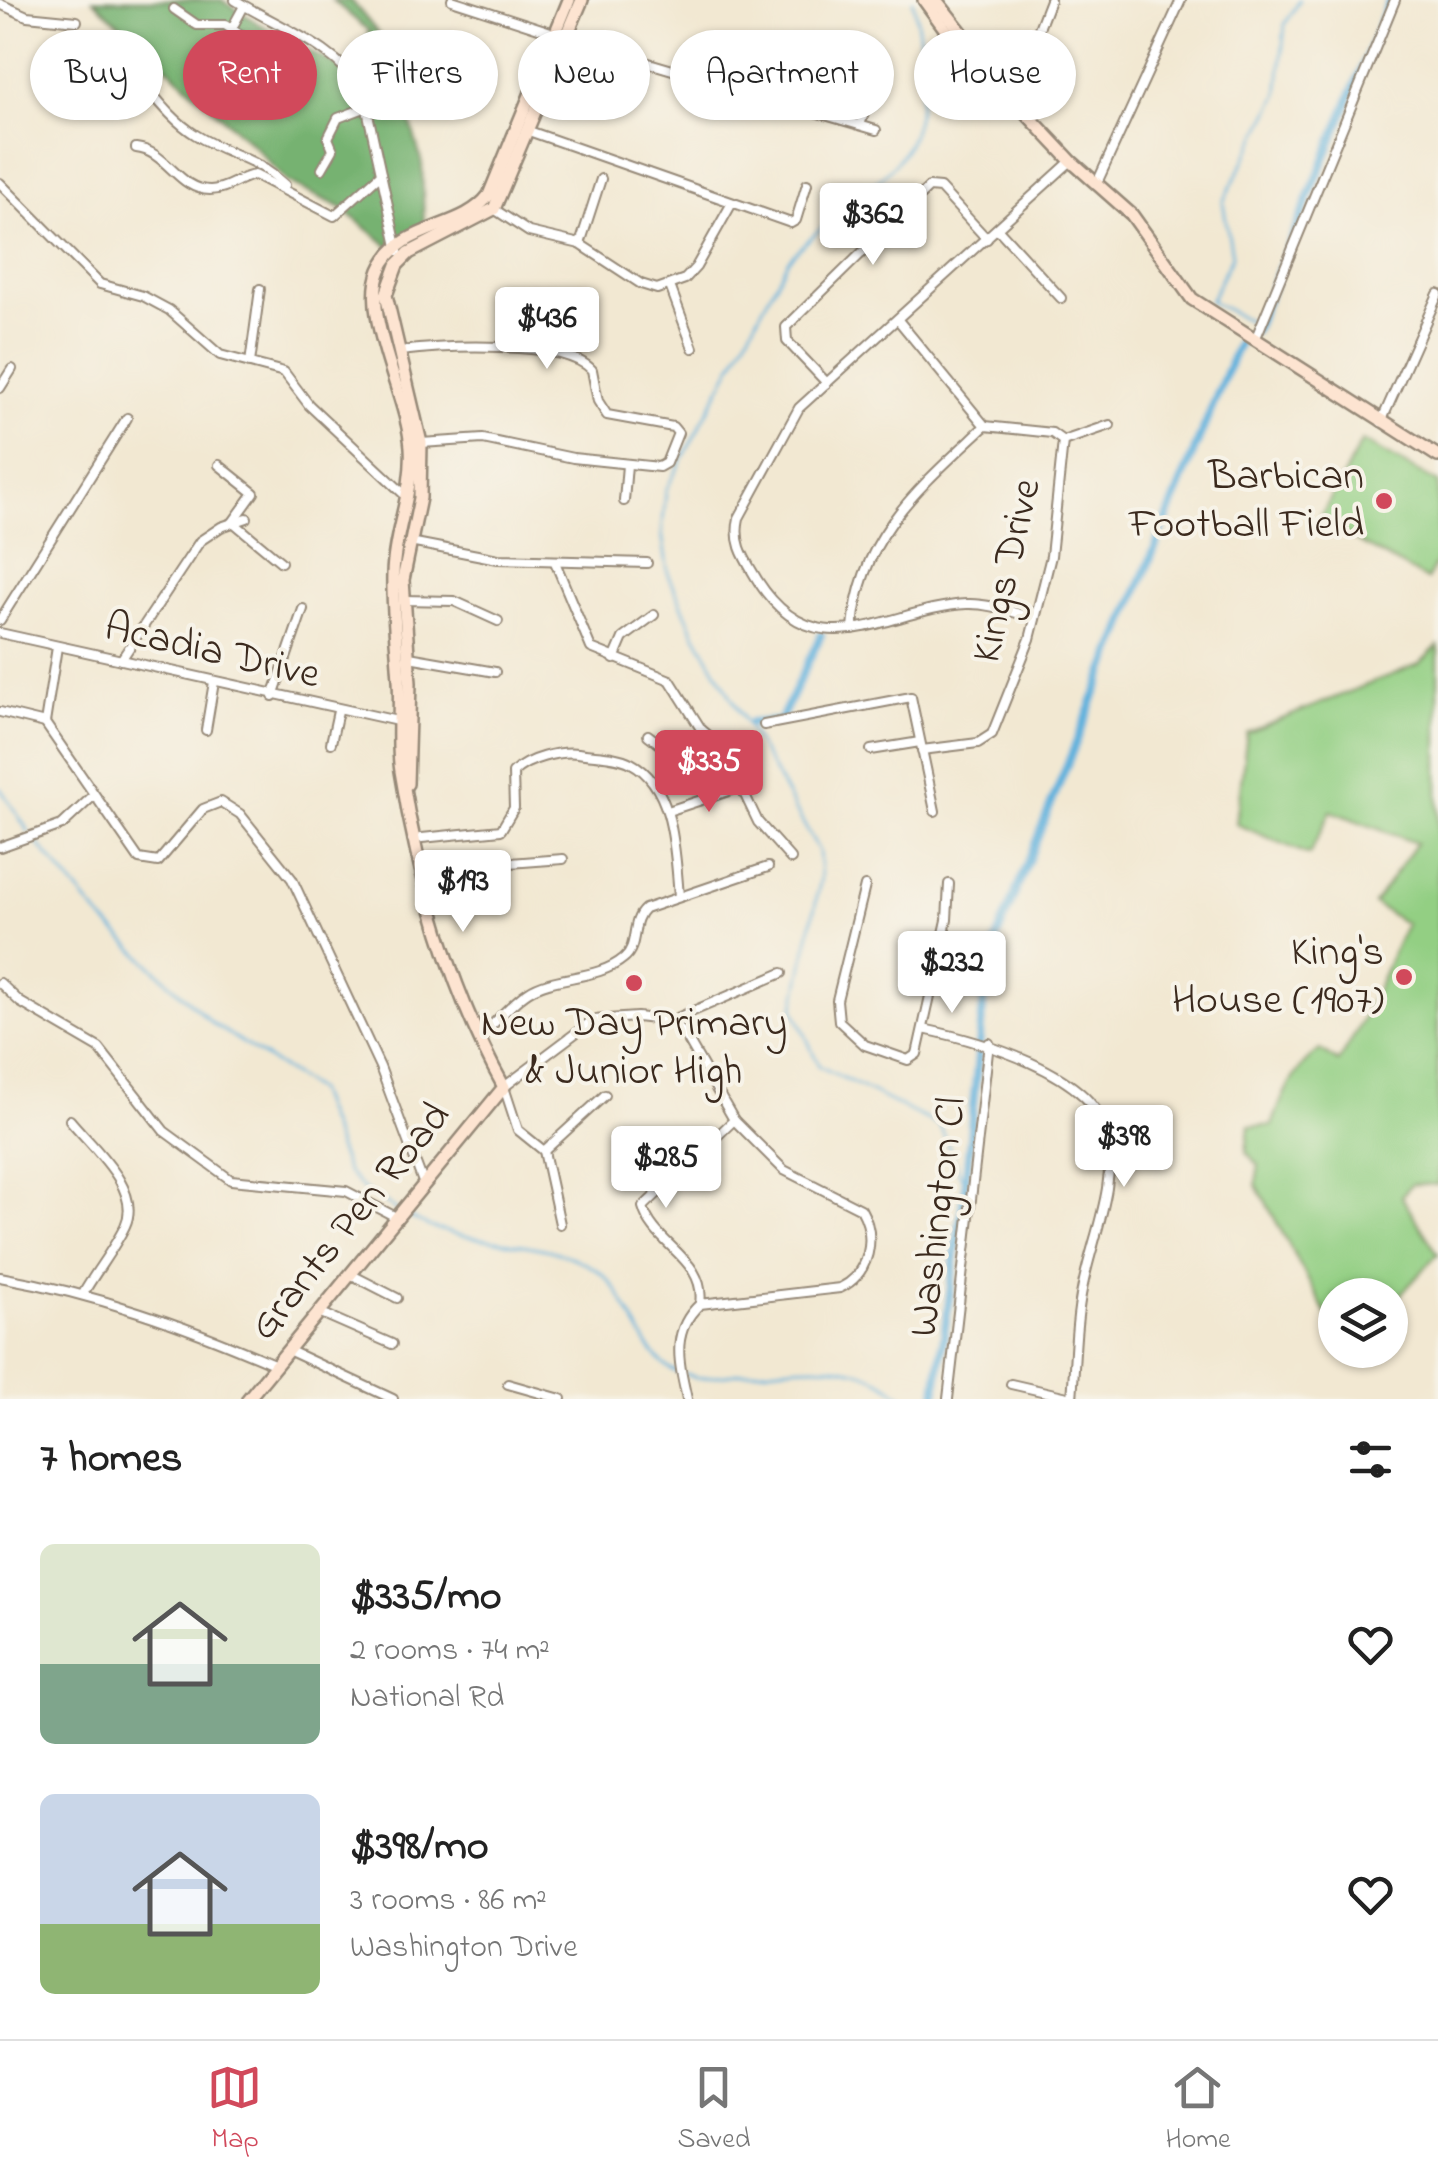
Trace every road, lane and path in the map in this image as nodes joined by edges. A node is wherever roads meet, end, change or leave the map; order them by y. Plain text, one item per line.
1 (234, 0) edge
2 (452, 0) edge
3 (569, 0) edge
4 (582, 0) edge
5 (924, 0) edge
6 (936, 0) edge
7 (1050, 0) edge
8 (1181, 0) edge
9 (1394, 0) edge
10 (0, 4) edge
11 (244, 6) junction
12 (174, 9) dead end
13 (76, 21) dead end
14 (232, 28) junction
15 (235, 30) edge
16 (544, 30) edge
17 (560, 30) edge
18 (562, 30) edge
19 (946, 30) edge
20 (956, 30) edge
21 (1038, 30) edge
22 (337, 62) edge
23 (650, 62) edge
24 (163, 107) edge
25 (337, 120) edge
26 (370, 120) edge
27 (522, 120) edge
28 (529, 120) edge
29 (862, 120) edge
30 (1032, 120) edge
31 (860, 125) junction
32 (526, 130) junction
33 (876, 130) dead end
34 (136, 148) dead end
35 (1071, 160) junction
36 (322, 169) dead end
37 (382, 174) junction
38 (601, 180) dead end
39 (0, 184) edge
40 (807, 184) dead end
41 (1096, 186) junction
42 (293, 193) junction
43 (732, 203) junction
44 (494, 209) junction
45 (998, 229) junction
46 (988, 238) junction
47 (580, 244) junction
48 (399, 253) junction
49 (670, 286) junction
50 (260, 289) dead end
51 (1438, 294) edge
52 (1061, 298) dead end
53 (898, 320) junction
54 (1255, 340) junction
55 (693, 348) dead end
56 (400, 351) junction
57 (250, 363) junction
58 (12, 369) dead end
59 (827, 383) junction
60 (0, 388) edge
61 (127, 418) dead end
62 (1381, 422) junction
63 (1110, 425) dead end
64 (985, 426) junction
65 (1063, 441) junction
66 (421, 443) junction
67 (1438, 456) edge
68 (219, 465) dead end
69 (627, 465) junction
70 (409, 499) junction
71 (624, 501) dead end
72 (247, 518) dead end
73 (233, 522) junction
74 (410, 542) junction
75 (280, 562) dead end
76 (555, 562) junction
77 (647, 563) dead end
78 (404, 600) junction
79 (303, 609) dead end
80 (654, 615) dead end
81 (1036, 618) junction
82 (0, 620) edge
83 (498, 620) dead end
84 (853, 629) junction
85 (0, 634) edge
86 (58, 648) junction
87 (409, 657) junction
88 (614, 659) junction
89 (121, 660) junction
90 (495, 672) dead end
91 (214, 682) junction
92 (273, 696) junction
93 (0, 712) edge
94 (338, 712) junction
95 (44, 723) junction
96 (406, 723) junction
97 (764, 725) dead end
98 (206, 730) dead end
99 (648, 735) dead end
100 (712, 740) junction
101 (330, 742) dead end
102 (921, 746) junction
103 (872, 750) dead end
104 (741, 787) junction
105 (94, 796) junction
106 (668, 811) junction
107 (935, 811) dead end
108 (412, 839) junction
109 (0, 846) edge
110 (563, 859) dead end
111 (791, 859) dead end
112 (768, 867) dead end
113 (420, 870) junction
114 (949, 884) dead end
115 (865, 886) dead end
116 (679, 896) junction
117 (782, 972) dead end
118 (0, 983) edge
119 (670, 1021) junction
120 (923, 1029) junction
121 (482, 1036) junction
122 (989, 1042) junction
123 (504, 1087) junction
124 (605, 1094) dead end
125 (70, 1120) dead end
126 (734, 1120) junction
127 (544, 1151) junction
128 (423, 1182) junction
129 (396, 1217) junction
130 (560, 1224) dead end
131 (350, 1274) junction
132 (0, 1277) edge
133 (84, 1294) junction
134 (397, 1298) dead end
135 (700, 1304) junction
136 (319, 1312) junction
137 (392, 1344) dead end
138 (288, 1350) junction
139 (276, 1365) junction
140 (508, 1384) dead end
141 (1010, 1384) dead end
142 (248, 1399) edge
143 (393, 1399) edge
144 (562, 1399) edge
145 (687, 1399) edge
146 (948, 1399) edge
147 (1072, 1399) edge

1 - 11 street
2 - 16 street
3 - 17 main road
4 - 18 main road
5 - 19 main road
6 - 20 main road
7 - 21 street
8 - 41 street
9 - 54 street
10 - 13 street
11 - 14 street
11 - 22 street
12 - 14 street
14 - 15 street
23 - 31 street
24 - 42 street
25 - 36 street
26 - 37 street
27 - 48 main road
28 - 32 main road
29 - 31 street
30 - 35 main road
31 - 33 street
32 - 43 street
32 - 44 main road
34 - 42 street
35 - 41 main road
35 - 45 street
37 - 42 street
37 - 48 street
38 - 47 street
39 - 57 street
40 - 43 street
41 - 54 main road
43 - 49 street
44 - 47 street
44 - 48 main road
45 - 46 street
45 - 52 street
46 - 53 street
46 - 59 street
47 - 49 street
48 - 56 main road
48 - 70 main road
49 - 55 street
50 - 57 street
51 - 62 street
53 - 59 street
53 - 64 street, Kings Drive
54 - 62 main road
56 - 66 main road
56 - 69 street
57 - 70 street
58 - 60 street
59 - 84 street
61 - 82 street
62 - 67 main road
63 - 65 street
64 - 65 street, Kings Drive
64 - 84 street
65 - 81 street, Kings Drive
66 - 69 street
66 - 74 main road
68 - 73 street
69 - 71 street
70 - 96 main road
72 - 73 street
73 - 75 street
73 - 89 street
74 - 76 street
74 - 78 main road
76 - 77 street
76 - 88 street
78 - 83 street
78 - 87 main road
79 - 92 street
80 - 88 street
81 - 84 street
81 - 102 street, Kings Drive
85 - 86 street, Acadia Drive
86 - 89 street, Acadia Drive
86 - 95 street
87 - 90 street
87 - 96 main road
88 - 100 street
89 - 91 street, Acadia Drive
91 - 92 street, Acadia Drive
91 - 98 street
92 - 94 street, Acadia Drive
93 - 95 street
94 - 96 street, Acadia Drive
94 - 101 street
95 - 105 street
96 - 108 main road
97 - 102 street
99 - 100 street
100 - 104 street
102 - 103 street, Kings Drive
102 - 107 street
104 - 106 street
104 - 111 street
105 - 109 street
105 - 128 street
106 - 108 street
106 - 116 street
108 - 113 main road
110 - 113 street
112 - 116 street
113 - 121 main road
114 - 120 street
115 - 120 street
116 - 121 street
117 - 119 street
118 - 129 street
119 - 123 street
119 - 126 street
120 - 122 street
121 - 123 main road
122 - 146 street, Washington Cl
122 - 147 street
123 - 127 street
123 - 128 main road, Grants Pen Road
124 - 127 street
125 - 133 street
126 - 135 street
126 - 135 street
127 - 130 street
128 - 129 main road, Grants Pen Road
129 - 131 main road, Grants Pen Road
131 - 134 street
131 - 136 main road, Grants Pen Road
132 - 133 street
133 - 139 street
135 - 145 street
136 - 137 street
136 - 138 main road, Grants Pen Road
138 - 139 main road, Grants Pen Road
138 - 143 street
139 - 142 main road, Grants Pen Road
140 - 144 street
141 - 147 street

